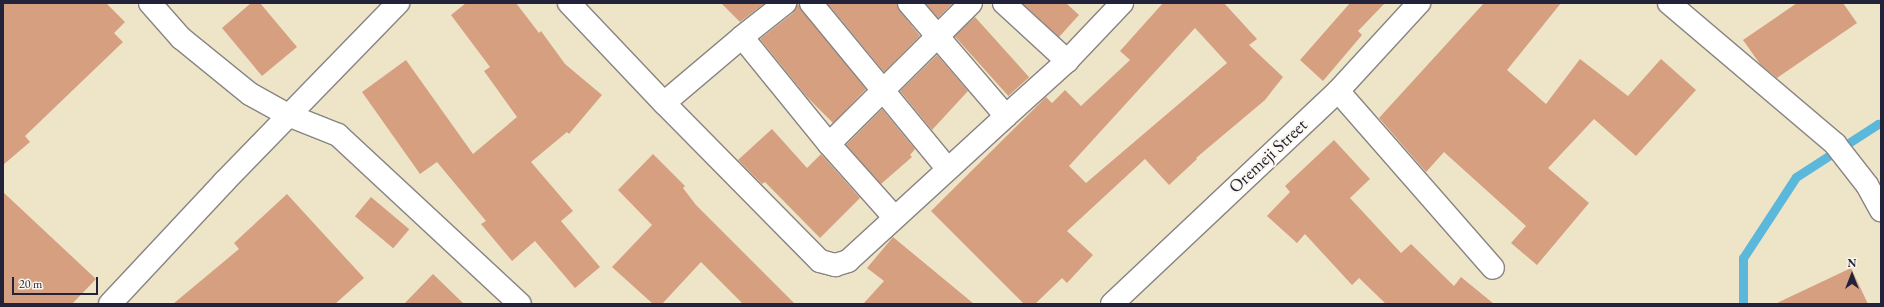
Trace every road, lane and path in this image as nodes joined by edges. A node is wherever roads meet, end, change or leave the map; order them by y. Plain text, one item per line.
1 (150, 3) edge
2 (398, 3) edge
3 (569, 3) edge
4 (785, 3) edge
5 (811, 3) edge
6 (909, 3) edge
7 (971, 3) edge
8 (1004, 3) edge
9 (1419, 3) edge
10 (1669, 3) edge
11 (1119, 4) edge
12 (938, 35) junction
13 (742, 37) junction
14 (1067, 61) junction
15 (883, 90) junction
16 (1338, 91) junction
17 (664, 103) junction
18 (288, 115) junction
19 (1006, 116) junction
20 (829, 144) junction
21 (948, 169) junction
22 (1881, 210) edge
23 (894, 217) junction
24 (1494, 268) dead end
25 (110, 304) edge
26 (520, 304) edge
27 (1112, 304) edge

1 - 18 street
2 - 18 street
3 - 17 street
4 - 13 street
5 - 15 street
6 - 12 street
7 - 12 street
8 - 14 street
9 - 16 street, Oremeji Street
10 - 22 street
11 - 14 street
12 - 15 street
12 - 19 street
13 - 17 street
13 - 20 street
14 - 19 street
15 - 20 street
15 - 21 street
16 - 24 street
16 - 27 street, Oremeji Street
17 - 23 street
18 - 25 street
18 - 26 street
19 - 21 street
20 - 23 street
21 - 23 street

